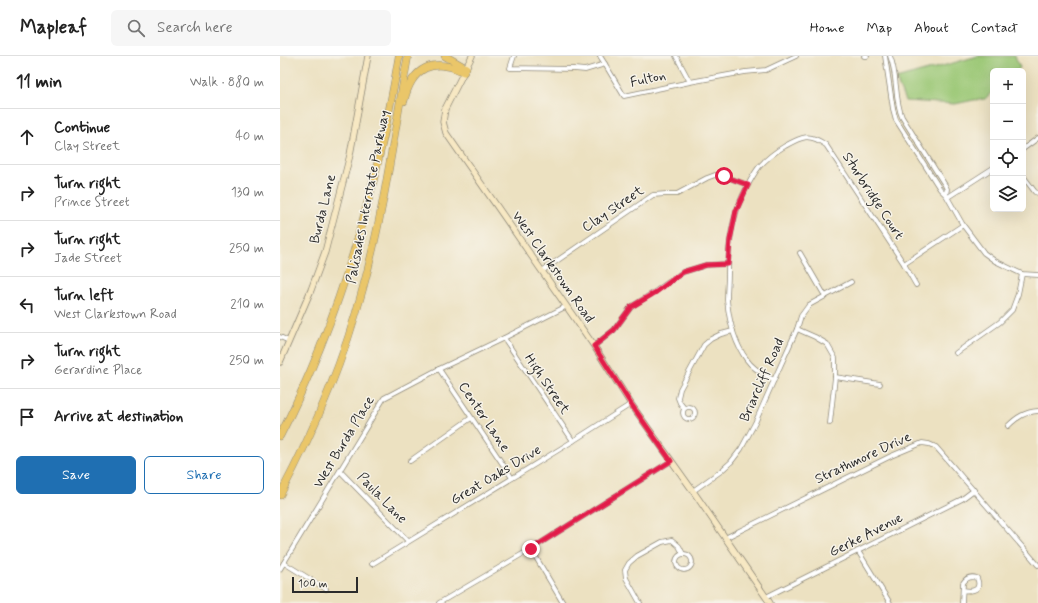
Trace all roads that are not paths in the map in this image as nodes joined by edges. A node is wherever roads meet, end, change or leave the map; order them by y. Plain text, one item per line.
1 (368, 56) edge
2 (399, 56) edge
3 (408, 56) edge
4 (444, 56) edge
5 (472, 56) edge
6 (514, 56) edge
7 (600, 56) edge
8 (676, 56) edge
9 (796, 56) edge
10 (886, 56) edge
11 (890, 56) edge
12 (604, 64) junction
13 (465, 70) junction
14 (690, 82) junction
15 (1038, 138) edge
16 (1026, 146) edge
17 (389, 163) junction
18 (990, 170) edge
19 (1026, 180) edge
20 (748, 185) junction
21 (1038, 193) edge
22 (947, 196) junction
23 (964, 225) junction
24 (800, 253) dead end
25 (728, 264) junction
26 (904, 264) junction
27 (542, 271) junction
28 (1022, 274) junction
29 (1038, 275) edge
30 (851, 282) dead end
31 (916, 285) dead end
32 (824, 296) junction
33 (565, 307) junction
34 (797, 330) junction
35 (733, 331) junction
36 (280, 337) edge
37 (504, 338) junction
38 (289, 341) junction
39 (594, 346) junction
40 (956, 353) dead end
41 (280, 362) edge
42 (439, 368) junction
43 (835, 377) junction
44 (774, 380) junction
45 (880, 384) dead end
46 (631, 404) junction
47 (684, 408) dead end
48 (1038, 411) edge
49 (471, 418) junction
50 (830, 423) dead end
51 (1008, 426) dead end
52 (280, 436) edge
53 (573, 441) junction
54 (410, 461) dead end
55 (671, 461) junction
56 (340, 471) junction
57 (512, 478) junction
58 (974, 490) junction
59 (693, 491) junction
60 (280, 495) edge
61 (725, 538) junction
62 (408, 541) junction
63 (531, 549) junction
64 (858, 551) junction
65 (683, 554) dead end
66 (284, 563) junction
67 (372, 564) dead end
68 (1038, 565) edge
69 (280, 569) edge
70 (326, 589) dead end
71 (963, 590) junction
72 (766, 597) junction
73 (439, 603) edge
74 (563, 603) edge
75 (640, 603) edge
76 (770, 603) edge
77 (890, 603) edge
78 (962, 603) edge

1 - 38 street, Burda Lane
2 - 52 highway, Palisades Interstate Parkway
3 - 17 highway, Palisades Interstate Parkway
4 - 13 highway
5 - 13 street, West Clarkstown Road
6 - 12 street
7 - 12 street
8 - 14 street
9 - 14 street
10 - 22 street
11 - 22 street
12 - 14 street, Fulton
13 - 17 highway
13 - 27 street, West Clarkstown Road
15 - 16 street
17 - 60 highway, Palisades Interstate Parkway
18 - 22 street
19 - 21 street
20 - 25 street
20 - 26 street, Sturbridge Court
20 - 27 street, Clay Street
22 - 23 street
23 - 26 street
23 - 28 street
24 - 32 street
25 - 35 street
25 - 39 street
26 - 31 street, Sturbridge Court
27 - 33 street, West Clarkstown Road
28 - 29 street
28 - 40 street
30 - 32 street, Briarcliff Road
32 - 34 street, Briarcliff Road
33 - 37 street, West Burda Place
33 - 39 street, West Clarkstown Road
34 - 43 street
34 - 44 street, Briarcliff Road
35 - 44 street
35 - 47 street
36 - 38 street
37 - 42 street, West Burda Place
37 - 53 street, High Street
38 - 41 street, Burda Lane
39 - 46 street, West Clarkstown Road
42 - 49 street, Center Lane
42 - 56 street, West Burda Place
43 - 45 street
43 - 50 street
44 - 59 street, Briarcliff Road
46 - 53 street, Great Oaks Drive
46 - 55 street, West Clarkstown Road
48 - 51 street
49 - 54 street
49 - 57 street, Center Lane
53 - 57 street, Great Oaks Drive
55 - 59 street, West Clarkstown Road
55 - 63 street
56 - 62 street, Paula Lane
56 - 66 street, West Burda Place
57 - 62 street, Great Oaks Drive
58 - 61 street, Strathmore Drive
58 - 64 street, Gerke Avenue
58 - 68 street, Strathmore Drive
59 - 61 street, West Clarkstown Road
61 - 72 street, West Clarkstown Road
62 - 67 street, Great Oaks Drive
63 - 73 street
63 - 74 street
64 - 72 street, Gerke Avenue
64 - 77 street
65 - 75 street
66 - 69 street, West Burda Place
66 - 70 street
71 - 71 street
71 - 78 street
72 - 76 street, West Clarkstown Road

